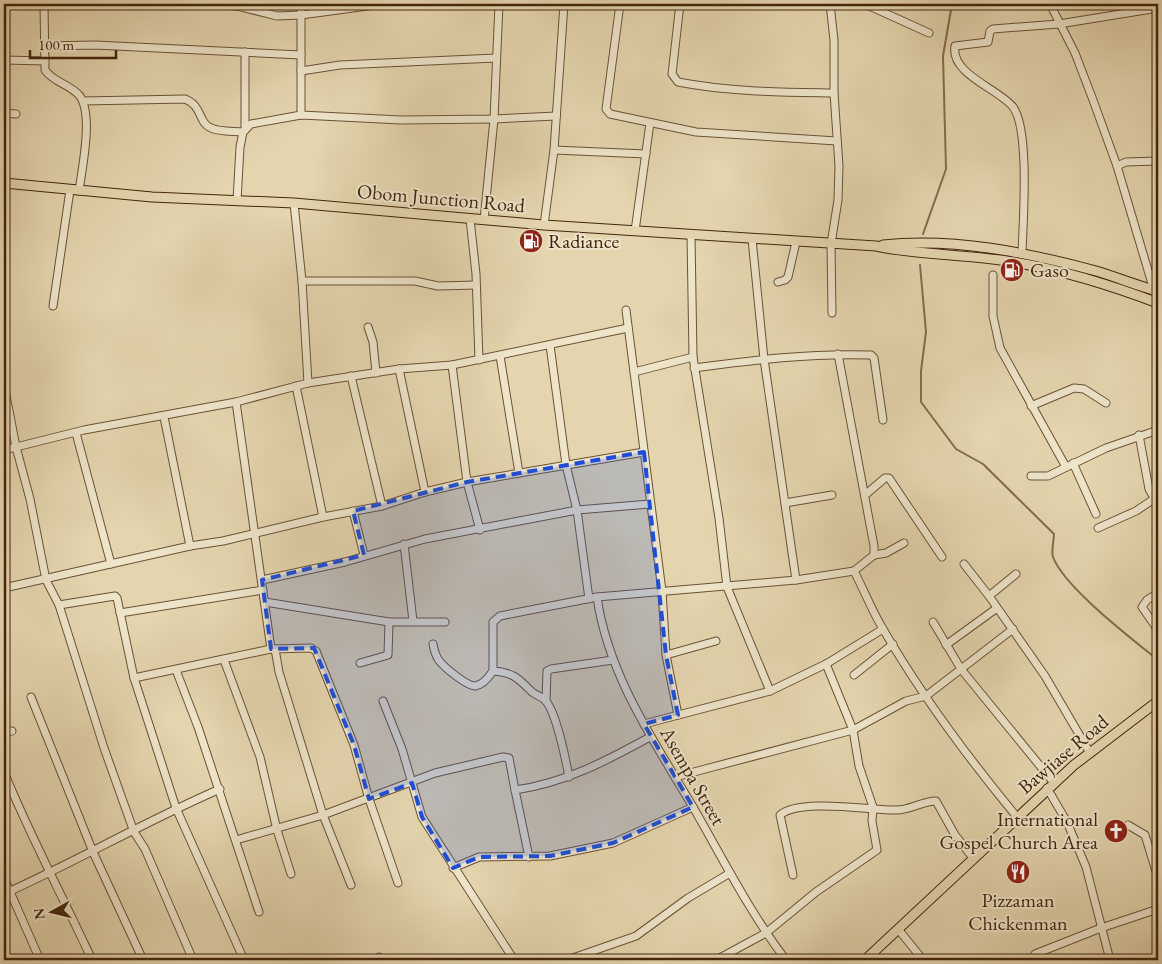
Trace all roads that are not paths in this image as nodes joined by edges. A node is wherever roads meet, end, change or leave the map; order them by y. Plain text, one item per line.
1 (44, 4) edge
2 (153, 4) edge
3 (202, 4) edge
4 (301, 4) edge
5 (382, 4) edge
6 (499, 4) edge
7 (564, 4) edge
8 (620, 4) edge
9 (680, 4) edge
10 (830, 4) edge
11 (865, 4) edge
12 (1050, 4) edge
13 (352, 5) edge
14 (4, 6) edge
15 (1158, 8) edge
16 (301, 16) junction
17 (1059, 24) junction
18 (930, 33) dead end
19 (45, 46) junction
20 (245, 52) junction
21 (301, 55) junction
22 (496, 58) junction
23 (4, 60) edge
24 (45, 61) junction
25 (301, 71) junction
26 (834, 93) junction
27 (83, 101) junction
28 (4, 113) edge
29 (16, 114) dead end
30 (302, 116) junction
31 (556, 116) junction
32 (494, 119) junction
33 (650, 124) junction
34 (244, 131) junction
35 (838, 141) junction
36 (554, 150) junction
37 (646, 154) junction
38 (1158, 161) edge
39 (1117, 166) junction
40 (4, 183) edge
41 (74, 190) junction
42 (237, 201) junction
43 (294, 203) junction
44 (470, 219) junction
45 (484, 220) junction
46 (544, 225) junction
47 (635, 231) junction
48 (691, 235) junction
49 (752, 239) junction
50 (796, 242) junction
51 (830, 244) junction
52 (876, 246) junction
53 (1022, 252) junction
54 (994, 274) dead end
55 (302, 281) junction
56 (778, 282) dead end
57 (476, 285) junction
58 (1156, 290) edge
59 (1158, 303) edge
60 (53, 306) dead end
61 (626, 310) dead end
62 (832, 313) dead end
63 (368, 327) dead end
64 (628, 328) junction
65 (550, 345) junction
66 (838, 354) junction
67 (500, 356) junction
68 (692, 357) junction
69 (764, 359) junction
70 (479, 360) junction
71 (452, 365) junction
72 (694, 368) junction
73 (399, 369) junction
74 (634, 372) junction
75 (376, 373) junction
76 (351, 376) junction
77 (308, 383) junction
78 (4, 385) edge
79 (296, 386) junction
80 (4, 390) edge
81 (236, 402) junction
82 (1106, 403) dead end
83 (1032, 406) junction
84 (164, 417) junction
85 (884, 420) dead end
86 (1158, 430) edge
87 (76, 433) junction
88 (1139, 435) junction
89 (16, 447) junction
90 (4, 450) edge
91 (644, 452) junction
92 (566, 465) junction
93 (1070, 465) junction
94 (519, 473) junction
95 (1031, 476) dead end
96 (467, 482) junction
97 (425, 492) junction
98 (832, 495) dead end
99 (865, 495) junction
100 (1156, 502) edge
101 (785, 503) junction
102 (650, 504) junction
103 (382, 506) junction
104 (577, 510) junction
105 (353, 511) junction
106 (1096, 514) dead end
107 (323, 516) junction
108 (1098, 528) dead end
109 (480, 530) junction
110 (255, 533) junction
111 (904, 542) dead end
112 (404, 544) junction
113 (190, 546) junction
114 (364, 555) junction
115 (874, 555) junction
116 (942, 557) dead end
117 (111, 564) junction
118 (964, 564) dead end
119 (854, 571) junction
120 (1016, 574) dead end
121 (46, 580) junction
122 (262, 580) junction
123 (796, 580) junction
124 (727, 587) junction
125 (4, 588) edge
126 (263, 590) junction
127 (662, 590) junction
128 (1158, 593) edge
129 (989, 596) junction
130 (597, 597) junction
131 (588, 599) junction
132 (265, 602) junction
133 (59, 605) junction
134 (998, 608) junction
135 (120, 612) junction
136 (413, 621) junction
137 (389, 622) junction
138 (445, 622) dead end
139 (933, 622) dead end
140 (1013, 628) junction
141 (883, 629) junction
142 (1158, 630) edge
143 (716, 641) dead end
144 (434, 644) dead end
145 (892, 644) junction
146 (946, 645) junction
147 (273, 649) junction
148 (666, 655) junction
149 (224, 660) junction
150 (613, 660) junction
151 (360, 664) dead end
152 (826, 664) junction
153 (961, 669) junction
154 (176, 670) junction
155 (493, 671) junction
156 (854, 675) dead end
157 (134, 678) junction
158 (770, 691) junction
159 (926, 696) junction
160 (32, 697) dead end
161 (384, 701) dead end
162 (546, 701) junction
163 (1158, 701) edge
164 (678, 715) junction
165 (644, 724) junction
166 (853, 730) junction
167 (12, 731) dead end
168 (4, 734) edge
169 (650, 737) junction
170 (1090, 753) junction
171 (4, 772) edge
172 (569, 777) junction
173 (675, 777) junction
174 (412, 782) junction
175 (1051, 786) junction
176 (220, 789) junction
177 (515, 790) junction
178 (369, 799) junction
179 (693, 807) junction
180 (873, 807) junction
181 (176, 808) junction
182 (323, 815) junction
183 (1016, 817) junction
184 (1128, 825) dead end
185 (277, 830) junction
186 (134, 832) junction
187 (236, 840) junction
188 (93, 852) junction
189 (529, 857) junction
190 (973, 858) junction
191 (453, 868) junction
192 (1157, 869) edge
193 (51, 872) junction
194 (730, 873) junction
195 (291, 874) dead end
196 (793, 875) dead end
197 (4, 878) edge
198 (1158, 878) edge
199 (398, 883) dead end
200 (351, 885) dead end
201 (7, 892) edge
202 (1158, 909) edge
203 (259, 912) dead end
204 (1101, 928) junction
205 (898, 929) junction
206 (766, 933) junction
207 (1035, 954) dead end
208 (40, 960) edge
209 (92, 960) edge
210 (143, 960) edge
211 (193, 960) edge
212 (244, 960) edge
213 (514, 960) edge
214 (567, 960) edge
215 (716, 960) edge
216 (786, 960) edge
217 (865, 960) edge
218 (923, 960) edge
219 (1110, 960) edge

1 - 2 street
1 - 14 street
1 - 19 street
3 - 16 street
4 - 16 street
5 - 13 street
6 - 22 street
7 - 31 street
8 - 33 street
9 - 26 street
10 - 26 street
11 - 18 street
12 - 17 street
13 - 16 street
15 - 17 street
16 - 21 street
17 - 39 street
17 - 53 street
19 - 20 street
19 - 24 street
20 - 21 street
20 - 34 street
21 - 25 street
22 - 25 street
22 - 32 street
23 - 24 street
24 - 27 street
25 - 30 street
26 - 35 street
27 - 34 street
27 - 41 street
28 - 29 street
30 - 32 street
30 - 34 street
31 - 32 street
31 - 36 street
32 - 45 street
33 - 35 street
33 - 37 street
34 - 42 street
35 - 51 street
36 - 37 street
36 - 46 street
37 - 47 street
38 - 39 street
39 - 58 street
40 - 41 main road, Obom Junction Road
41 - 42 main road, Obom Junction Road
41 - 60 street
42 - 43 main road, Obom Junction Road
43 - 44 main road, Obom Junction Road
43 - 55 street
44 - 45 main road, Obom Junction Road
44 - 57 street
45 - 46 main road, Obom Junction Road
46 - 47 main road, Obom Junction Road
47 - 48 main road, Obom Junction Road
48 - 49 main road, Obom Junction Road
48 - 68 street
49 - 50 main road, Obom Junction Road
49 - 69 street
50 - 51 main road, Obom Junction Road
50 - 56 street
51 - 52 main road, Obom Junction Road
51 - 62 street
52 - 53 main road, Obom Junction Road
52 - 59 main road, Obom Junction Road
53 - 58 main road, Obom Junction Road
54 - 83 street
55 - 57 street
55 - 77 street
57 - 70 street
58 - 59 street
61 - 64 street
63 - 75 street
64 - 65 street
64 - 74 street
65 - 67 street
65 - 92 street
66 - 69 street
66 - 85 street
66 - 99 street
67 - 70 street
67 - 94 street
68 - 72 street
68 - 74 street
69 - 72 street
69 - 101 street
70 - 71 street
71 - 73 street
71 - 96 street
72 - 124 street
73 - 75 street
73 - 97 street
74 - 91 street
75 - 76 street
76 - 77 street
76 - 103 street
77 - 79 street
78 - 80 street
79 - 81 street
79 - 107 street
80 - 89 street
81 - 84 street
81 - 110 street
82 - 83 street
83 - 93 street
84 - 87 street
84 - 113 street
86 - 88 street
87 - 89 street
87 - 117 street
88 - 93 street
88 - 100 street
89 - 90 street
89 - 121 street
91 - 92 street
91 - 102 street
92 - 94 street
92 - 104 street
93 - 95 street
93 - 106 street
94 - 96 street
96 - 97 street
96 - 109 street
97 - 103 street
98 - 101 street
99 - 115 street
99 - 116 street
100 - 108 street
101 - 123 street
102 - 104 street
102 - 127 street
103 - 105 street
104 - 109 street
104 - 131 street
105 - 107 street
105 - 114 street
107 - 110 street
109 - 112 street
110 - 113 street
110 - 122 street
111 - 115 street
112 - 114 street
112 - 136 street
113 - 117 street
114 - 122 street
115 - 119 street
117 - 121 street
118 - 129 street
119 - 123 street
119 - 141 street
120 - 129 street
121 - 125 street
121 - 133 street
122 - 126 street
123 - 124 street
124 - 127 street
124 - 158 street
126 - 132 street
126 - 135 street
127 - 130 street
127 - 148 street
128 - 142 street
129 - 134 street
130 - 131 street
130 - 150 street, Asempa Street
131 - 155 street
132 - 137 street
132 - 147 street
133 - 135 street
133 - 186 street
134 - 140 street
134 - 146 street
135 - 157 street
136 - 137 street
136 - 138 street
137 - 151 street
139 - 146 street
140 - 153 street
140 - 170 street
141 - 145 street
141 - 152 street
143 - 148 street
144 - 155 street
145 - 156 street
145 - 159 street
146 - 153 street
147 - 149 street
147 - 178 street
147 - 182 street
148 - 164 street
149 - 154 street
149 - 185 street
150 - 162 street
150 - 165 street, Asempa Street
152 - 158 street
152 - 166 street
153 - 159 street
153 - 175 street
154 - 157 street
154 - 176 street
155 - 162 street
157 - 181 street
158 - 164 street
159 - 166 street
159 - 183 street
160 - 188 street
161 - 174 street
162 - 172 street
163 - 170 main road, Bawjiase Road
164 - 165 street
165 - 169 street, Asempa Street
166 - 173 street
166 - 180 street
167 - 168 street
169 - 172 street
169 - 173 street, Asempa Street
170 - 175 main road, Bawjiase Road
171 - 193 street
172 - 177 street
173 - 179 street, Asempa Street
174 - 177 street
174 - 178 street
174 - 191 street
175 - 183 main road, Bawjiase Road
175 - 204 street
176 - 181 street
176 - 187 street
177 - 189 street
178 - 182 street
178 - 199 street
179 - 189 street
179 - 194 street, Asempa Street
180 - 190 street
180 - 196 street
180 - 206 street
181 - 186 street
181 - 212 street
182 - 185 street
182 - 200 street
183 - 190 main road, Bawjiase Road
184 - 192 street
185 - 187 street
185 - 195 street
186 - 188 street
186 - 211 street
187 - 203 street
188 - 193 street
188 - 210 street
189 - 191 street
190 - 205 main road, Bawjiase Road
191 - 213 street
192 - 198 street
193 - 201 street
193 - 209 street
194 - 206 street, Asempa Street
194 - 214 street
197 - 201 street
201 - 208 street
202 - 204 street
204 - 207 street
204 - 219 street
205 - 217 main road, Bawjiase Road
205 - 218 street
206 - 215 street
206 - 216 street, Asempa Street

